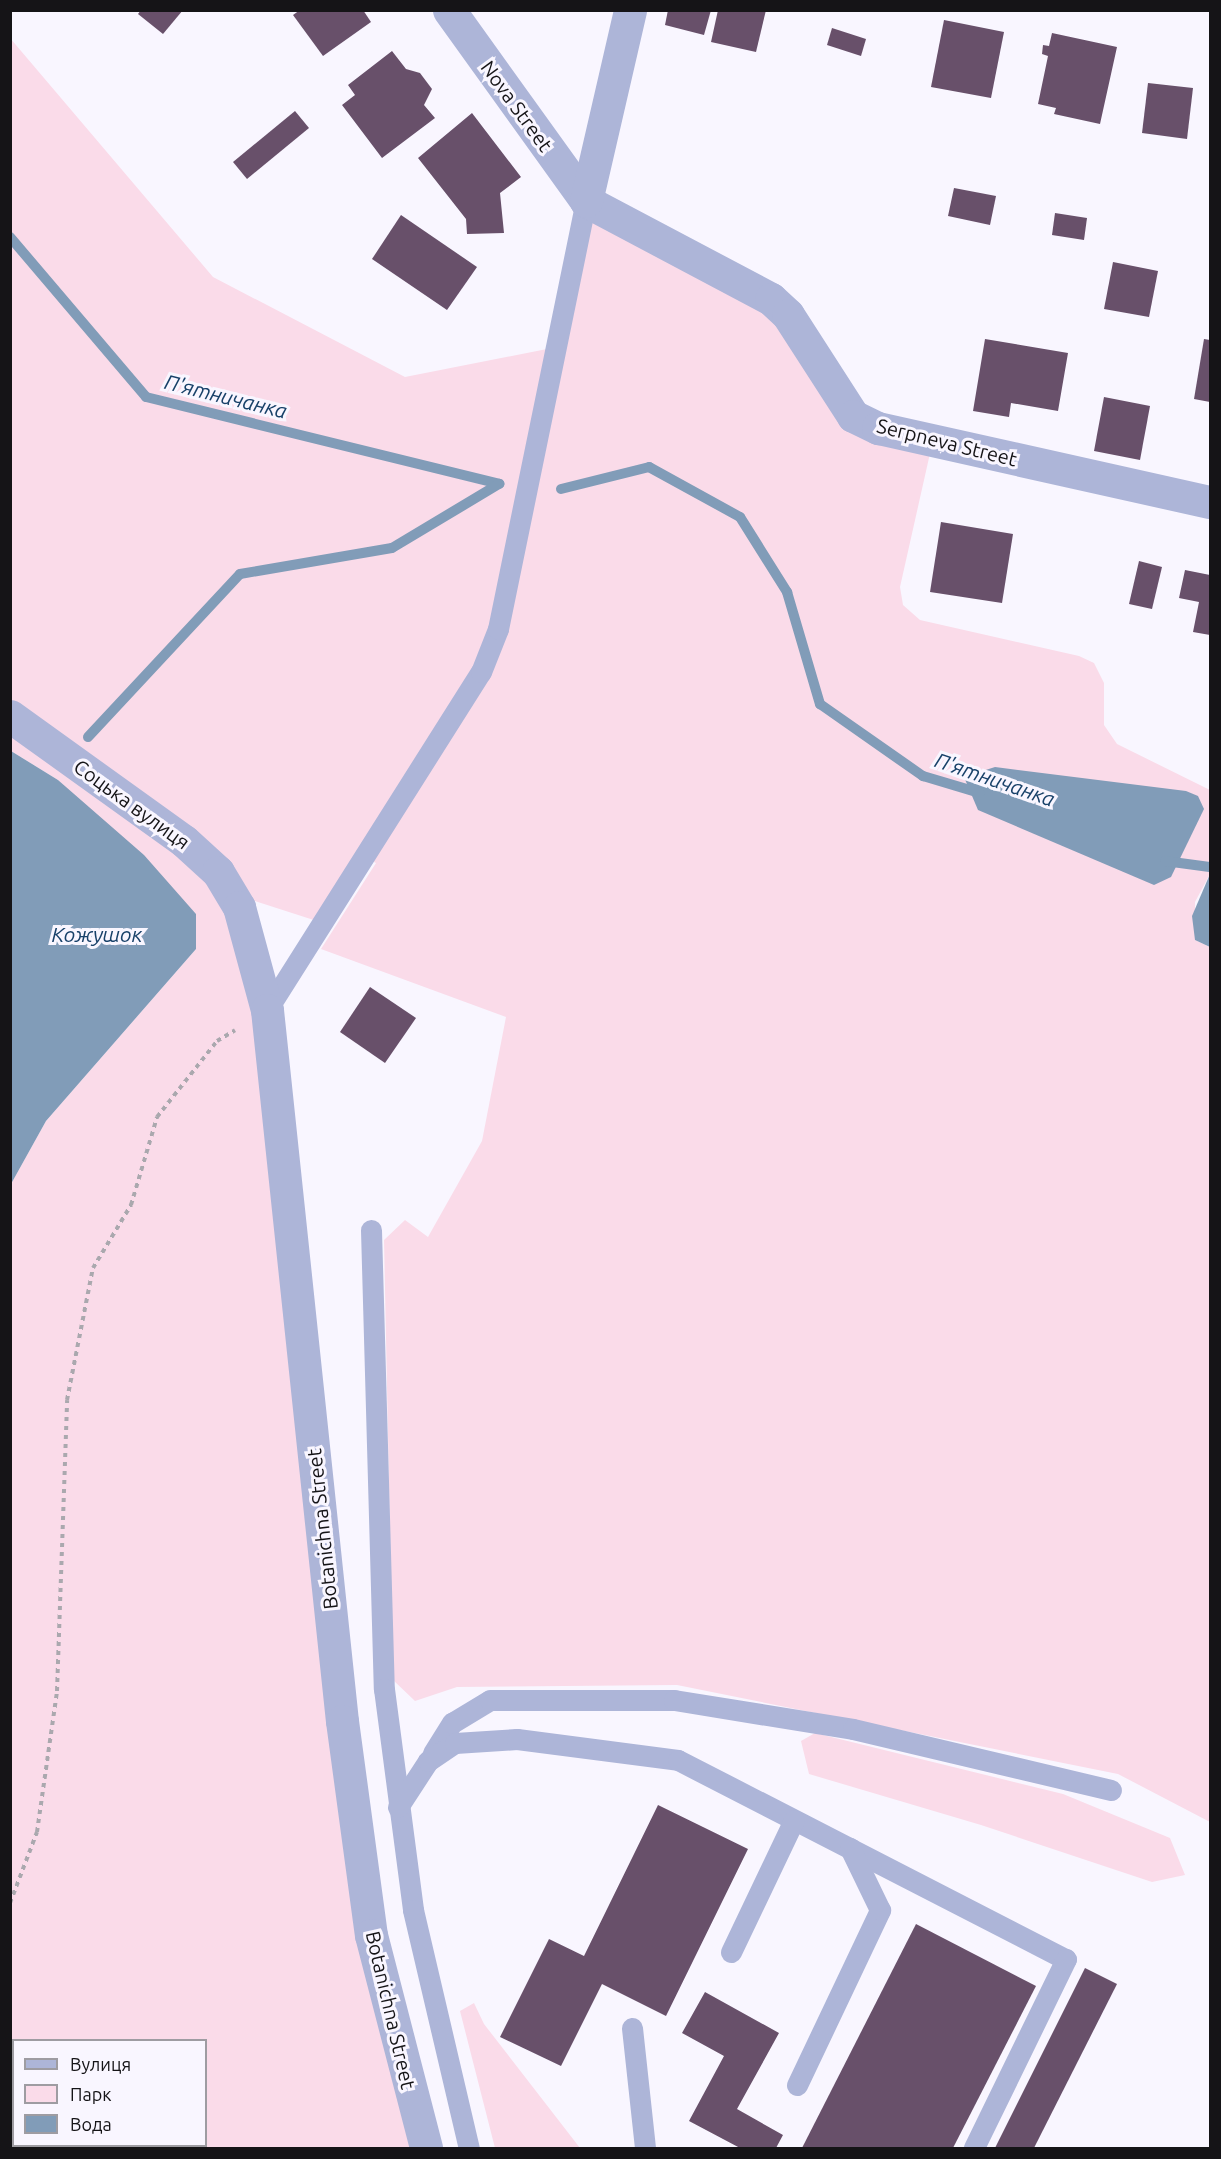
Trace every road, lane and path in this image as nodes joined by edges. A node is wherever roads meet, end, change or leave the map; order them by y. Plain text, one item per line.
1 (449, 10) edge
2 (630, 10) edge
3 (586, 201) junction
4 (1210, 502) edge
5 (10, 716) edge
6 (239, 906) joint
7 (267, 1010) junction
8 (371, 1230) dead end
9 (428, 1761) junction
10 (1111, 1790) dead end
11 (398, 1807) junction
12 (794, 1820) junction
13 (849, 1848) junction
14 (10, 1903) edge
15 (731, 1952) dead end
16 (632, 2028) dead end
17 (797, 2085) dead end
18 (426, 2148) edge
19 (469, 2148) edge
20 (645, 2148) edge
21 (974, 2148) edge

1 - 3 street, Nova Street
2 - 3 street
3 - 4 street, Serpneva Street
3 - 7 lane
5 - 6 street, Соцька вулиця
6 - 7 street, Botanichna Street
7 - 14 path
7 - 18 street, Botanichna Street
8 - 11 lane
9 - 10 lane
9 - 11 lane
9 - 12 lane
11 - 19 lane
12 - 13 lane
12 - 15 lane
13 - 17 lane
13 - 21 lane
16 - 20 lane

